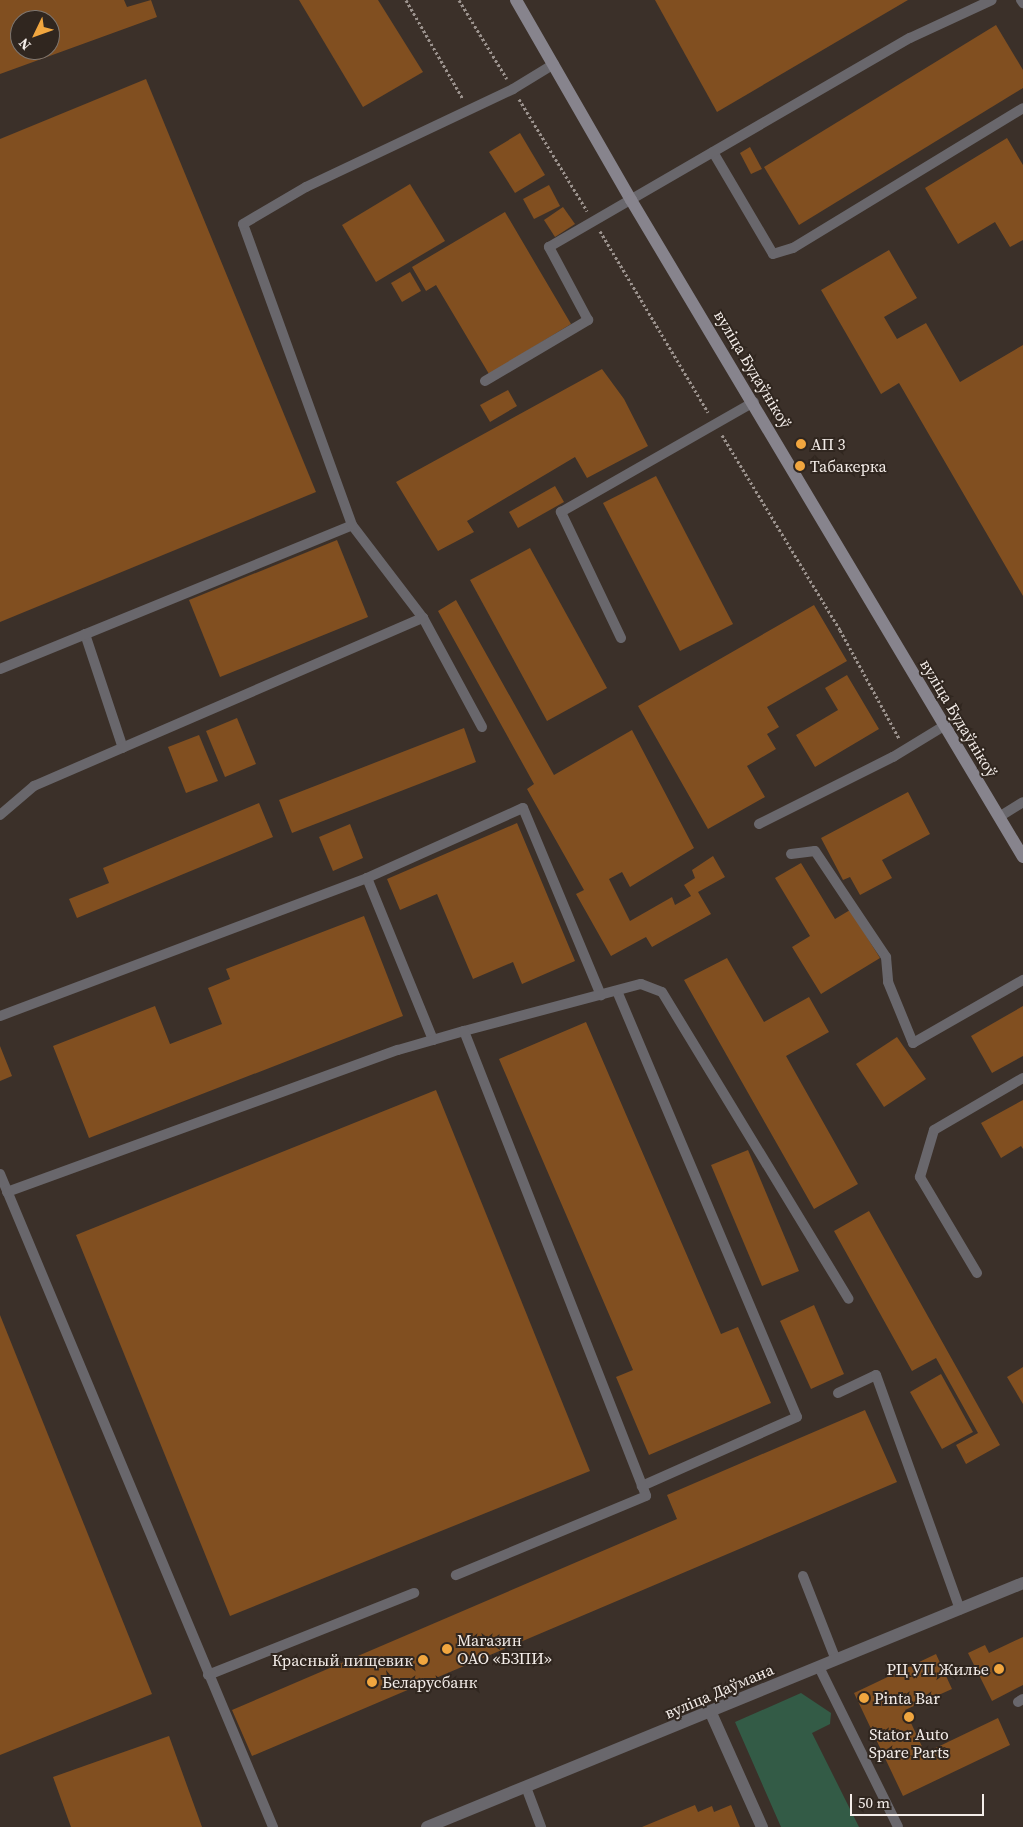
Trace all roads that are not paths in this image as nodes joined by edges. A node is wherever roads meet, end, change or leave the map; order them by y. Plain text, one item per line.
1 (516, 0) edge
2 (992, 0) edge
3 (554, 64) junction
4 (1023, 108) edge
5 (714, 152) junction
6 (632, 200) junction
7 (485, 381) dead end
8 (754, 402) junction
9 (352, 525) junction
10 (422, 618) junction
11 (85, 634) junction
12 (621, 638) dead end
13 (0, 669) edge
14 (944, 726) junction
15 (482, 727) dead end
16 (123, 748) junction
17 (1023, 802) edge
18 (0, 814) edge
19 (999, 816) junction
20 (759, 824) dead end
21 (791, 854) dead end
22 (1023, 857) edge
23 (367, 878) junction
24 (1023, 980) edge
25 (617, 991) junction
26 (601, 995) junction
27 (0, 1016) edge
28 (464, 1031) junction
29 (433, 1040) junction
30 (1023, 1078) edge
31 (0, 1174) edge
32 (7, 1192) junction
33 (977, 1273) dead end
34 (849, 1299) dead end
35 (838, 1393) dead end
36 (642, 1486) junction
37 (456, 1575) dead end
38 (803, 1576) dead end
39 (1023, 1583) edge
40 (414, 1593) dead end
41 (960, 1609) junction
42 (836, 1660) junction
43 (819, 1667) junction
44 (208, 1675) junction
45 (711, 1713) junction
46 (526, 1787) junction
47 (272, 1827) edge
48 (427, 1827) edge
49 (541, 1827) edge
50 (762, 1827) edge
51 (898, 1827) edge

1 - 3 main road, вуліца Будаўнікоў
2 - 5 lane
3 - 6 main road, вуліца Будаўнікоў
3 - 9 lane
4 - 5 lane
5 - 6 lane
6 - 7 lane
6 - 8 main road, вуліца Будаўнікоў
8 - 12 lane
8 - 14 main road, вуліца Будаўнікоў
9 - 10 lane
9 - 11 lane
10 - 15 lane
10 - 16 lane
11 - 13 lane
11 - 16 lane
14 - 19 main road, вуліца Будаўнікоў
14 - 20 lane
16 - 18 lane
17 - 19 lane
19 - 22 main road, вуліца Будаўнікоў
21 - 24 lane
23 - 26 lane
23 - 27 lane
23 - 29 lane
25 - 26 lane
25 - 34 lane
25 - 36 lane
26 - 28 lane
28 - 29 lane
28 - 36 lane
29 - 32 lane
30 - 33 lane
31 - 32 lane
32 - 44 lane
35 - 41 lane
36 - 37 lane
38 - 42 lane
39 - 41 street, вуліца Даўмана
40 - 44 lane
41 - 42 street, вуліца Даўмана
42 - 43 street, вуліца Даўмана
43 - 45 street, вуліца Даўмана
43 - 51 lane
44 - 47 lane
45 - 46 street, вуліца Даўмана
45 - 50 street
46 - 48 street, вуліца Даўмана
46 - 49 lane

